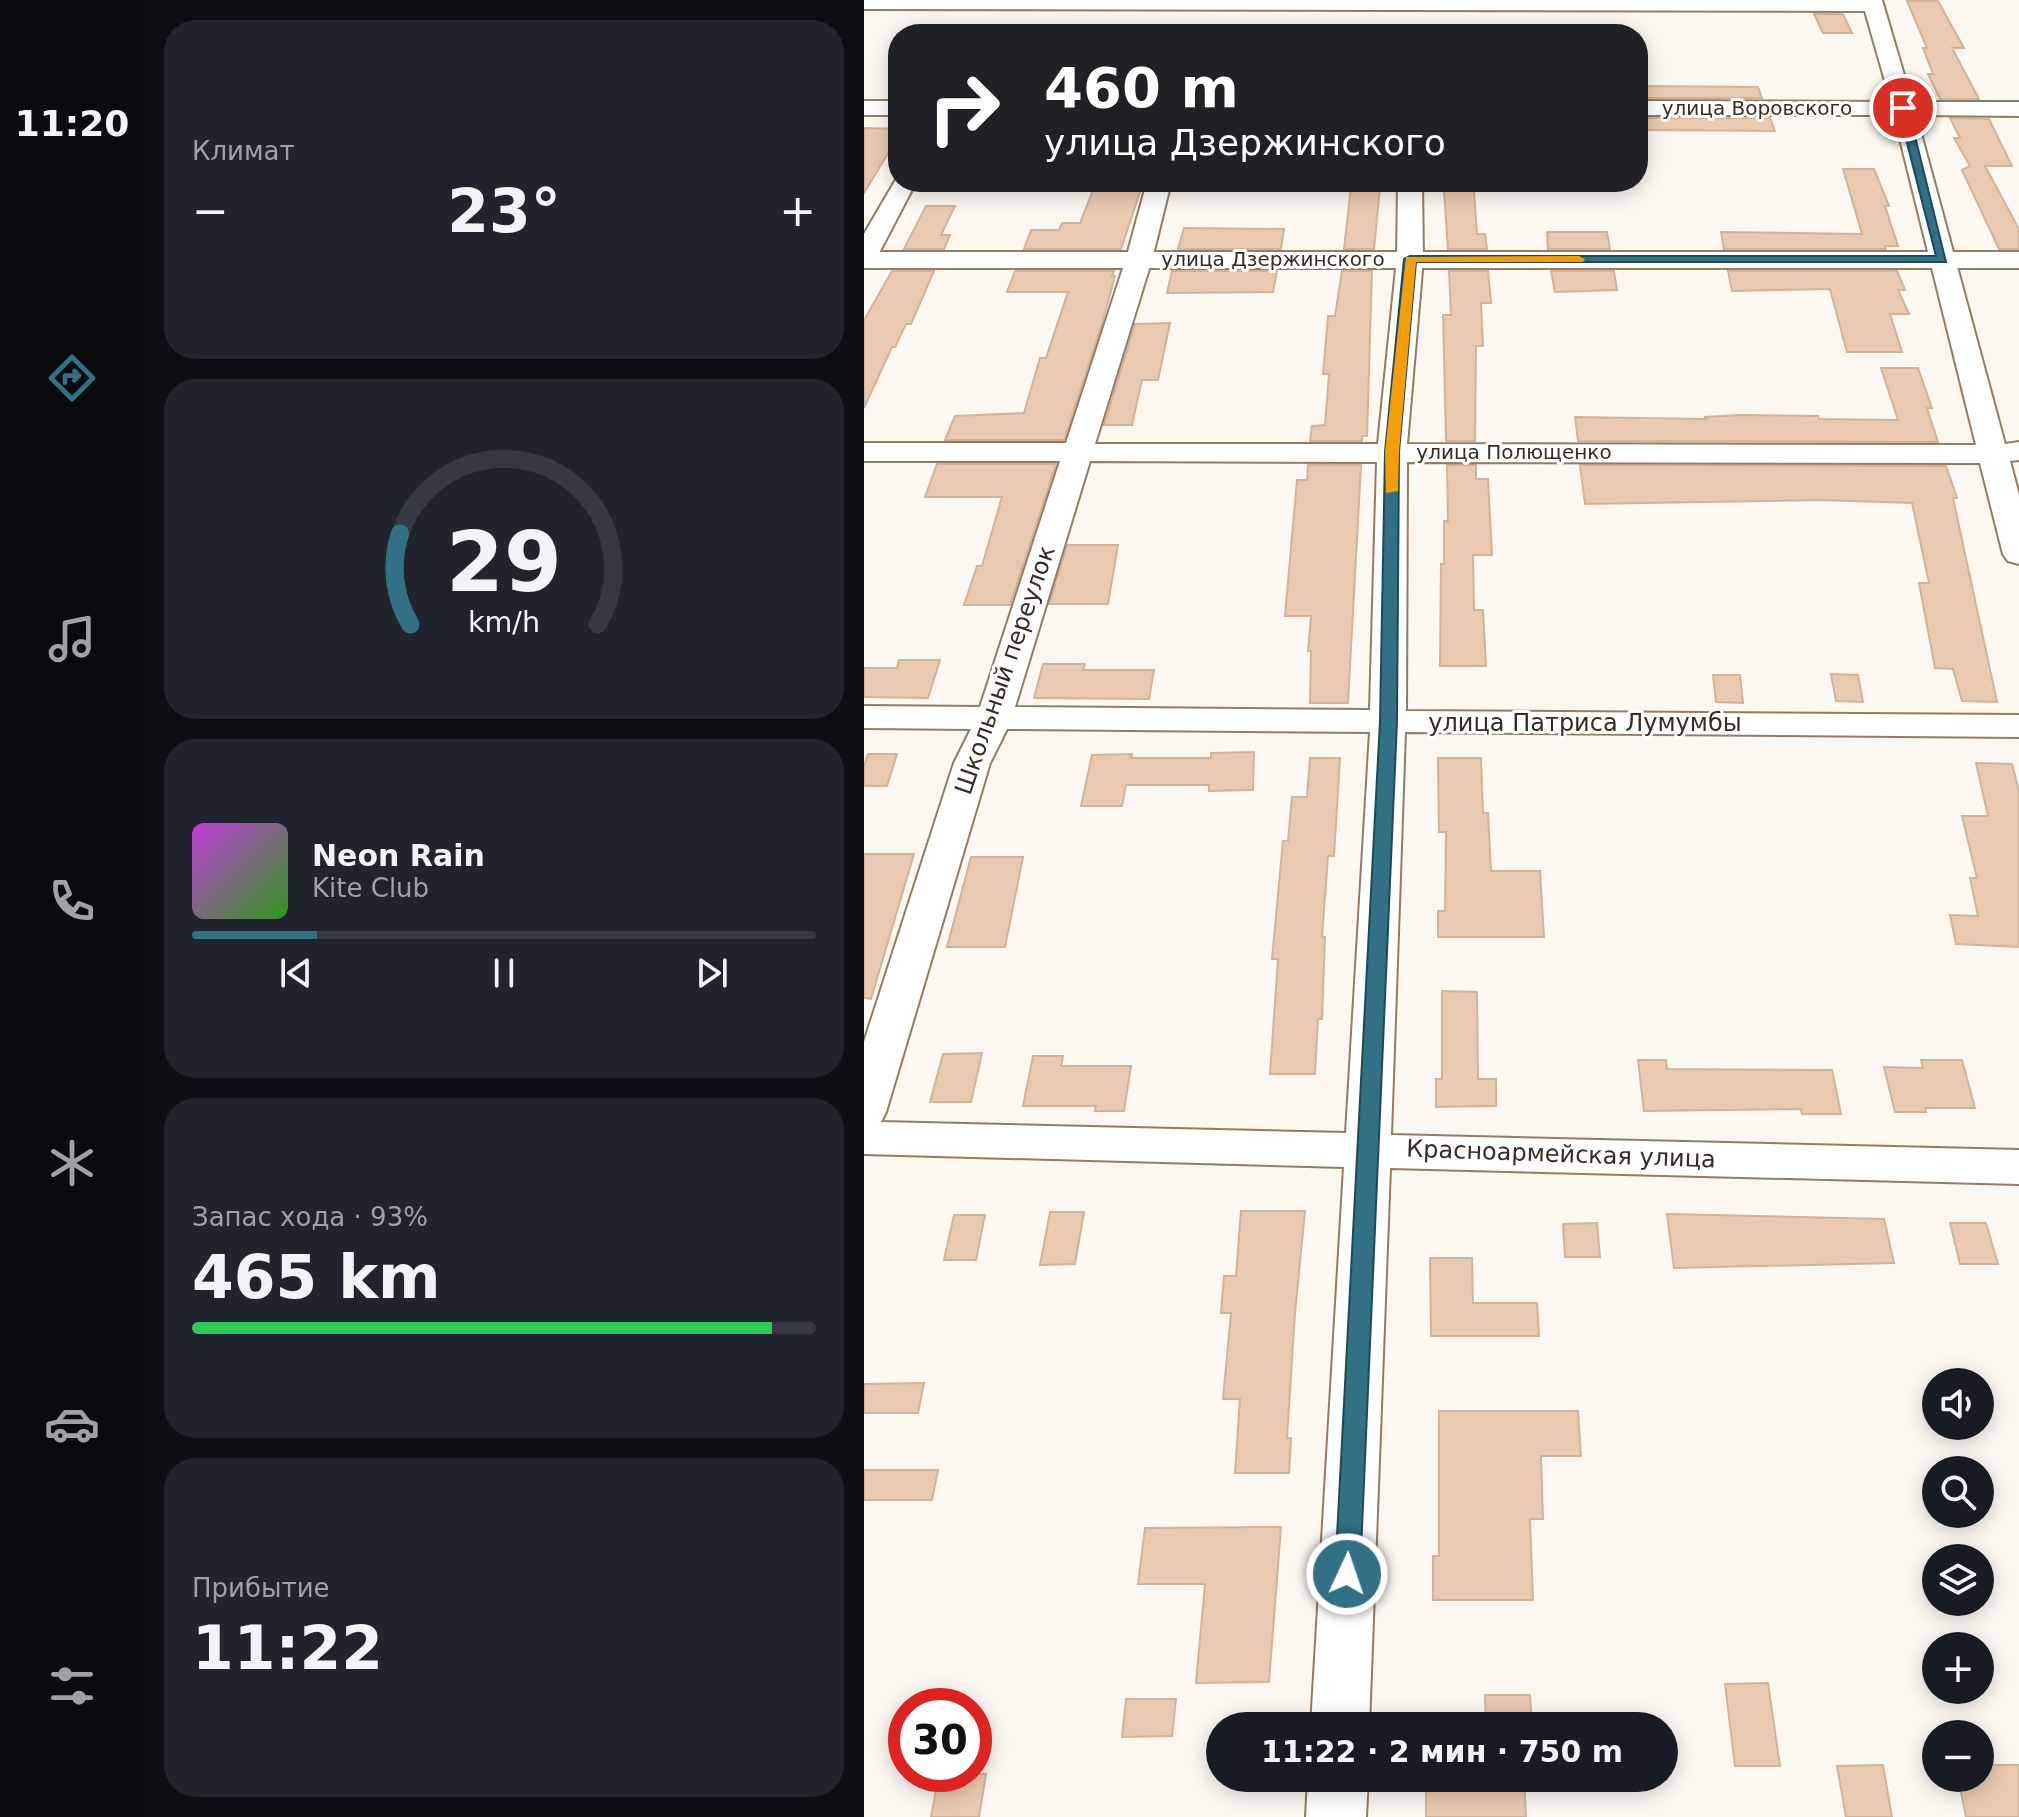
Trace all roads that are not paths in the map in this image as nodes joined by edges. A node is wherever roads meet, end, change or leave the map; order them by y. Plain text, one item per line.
1 (998, 2) edge
2 (1873, 2) edge
3 (864, 3) edge
4 (1415, 7) edge
5 (1209, 8) edge
6 (987, 24) dead end
7 (864, 108) edge
8 (888, 108) edge
9 (1648, 108) edge
10 (1903, 108) junction
11 (2019, 109) edge
12 (899, 192) edge
13 (1156, 192) edge
14 (1410, 192) edge
15 (864, 259) edge
16 (1139, 259) junction
17 (1410, 259) junction
18 (1942, 260) junction
19 (2019, 260) edge
20 (864, 452) edge
21 (1078, 452) junction
22 (1392, 452) junction
23 (2005, 452) edge
24 (2019, 554) edge
25 (864, 717) edge
26 (994, 718) junction
27 (1388, 721) junction
28 (2019, 726) edge
29 (864, 1112) edge
30 (864, 1138) edge
31 (1368, 1149) junction
32 (2019, 1167) edge
33 (1341, 1712) edge
34 (1337, 1792) edge
35 (1336, 1817) edge

1 - 3 street
1 - 5 street
1 - 6 street
2 - 4 street
2 - 10 street
4 - 5 street
7 - 8 street
9 - 10 street, улица Воровского
10 - 11 street, улица Воровского
10 - 18 street
12 - 15 street
13 - 16 street, Школьный переулок
14 - 17 street
15 - 16 street, улица Дзержинского
16 - 17 street, улица Дзержинского
16 - 21 street, Школьный переулок
17 - 18 street, улица Дзержинского
17 - 22 street
18 - 19 street, улица Дзержинского
18 - 23 street
20 - 21 street, улица Полющенко
21 - 22 street, улица Полющенко
21 - 26 street, Школьный переулок
22 - 23 street, улица Полющенко
22 - 27 street
23 - 24 street
25 - 26 street, улица Патриса Лумумбы
26 - 27 street, улица Патриса Лумумбы
26 - 29 street, Школьный переулок
27 - 28 street, улица Патриса Лумумбы
27 - 31 street
30 - 31 street, Красноармейская улица
31 - 32 street, Красноармейская улица
31 - 33 street
34 - 35 street

